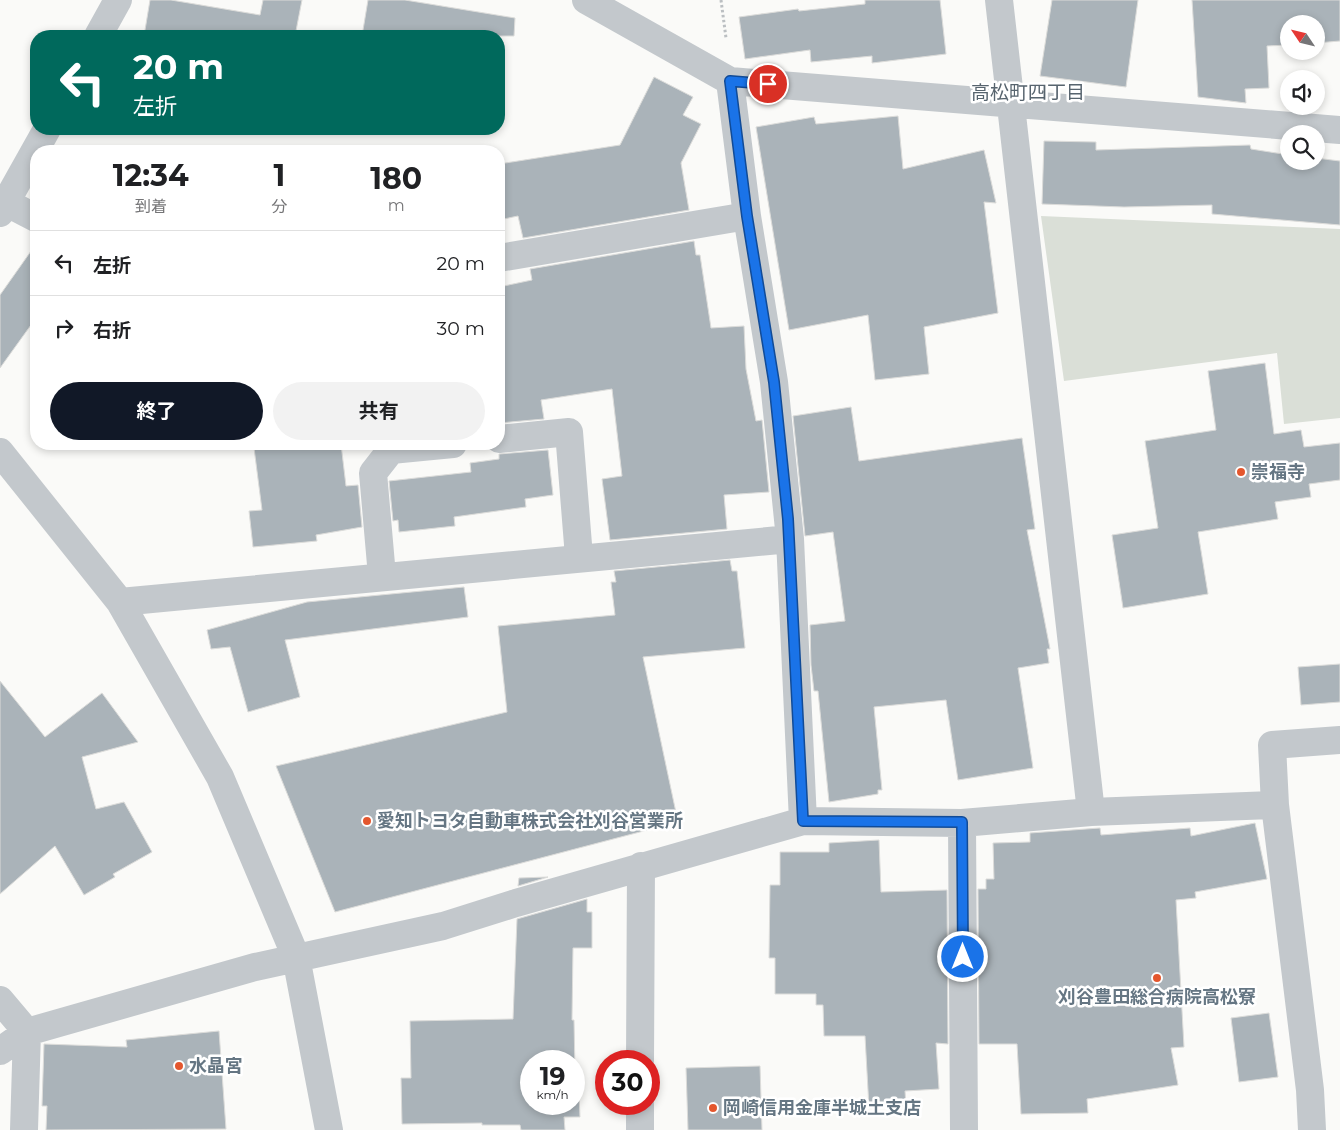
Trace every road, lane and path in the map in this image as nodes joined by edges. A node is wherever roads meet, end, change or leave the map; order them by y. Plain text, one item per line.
1 (118, 0) edge
2 (586, 0) edge
3 (999, 0) edge
4 (101, 30) edge
5 (730, 81) junction
6 (1011, 104) junction
7 (1340, 130) edge
8 (30, 160) edge
9 (3, 208) edge
10 (30, 216) edge
11 (747, 216) junction
12 (505, 257) edge
13 (505, 438) edge
14 (391, 450) edge
15 (0, 452) edge
16 (790, 539) junction
17 (579, 557) junction
18 (382, 576) junction
19 (120, 602) junction
20 (1340, 740) edge
21 (1275, 805) junction
22 (1091, 812) junction
23 (803, 821) junction
24 (962, 822) junction
25 (641, 866) junction
26 (296, 957) junction
27 (0, 1000) edge
28 (26, 1032) junction
29 (640, 1050) edge
30 (0, 1051) edge
31 (640, 1115) edge
32 (24, 1130) edge
33 (329, 1130) edge
34 (640, 1130) edge
35 (964, 1130) edge
36 (1312, 1130) edge

1 - 4 street
2 - 5 street
3 - 6 street
5 - 6 street
5 - 11 street
6 - 7 street
6 - 22 street
8 - 9 street
9 - 10 street
11 - 12 street
11 - 16 street
13 - 17 street
14 - 18 street
15 - 19 street
16 - 17 street
16 - 23 street
17 - 18 street
18 - 19 street
19 - 26 street
20 - 21 street
21 - 22 street
21 - 36 street
22 - 24 street
23 - 24 street
23 - 25 street
24 - 35 street
25 - 26 street
25 - 29 street
26 - 28 street
26 - 33 street
27 - 28 street
28 - 30 street
28 - 32 street
31 - 34 street

